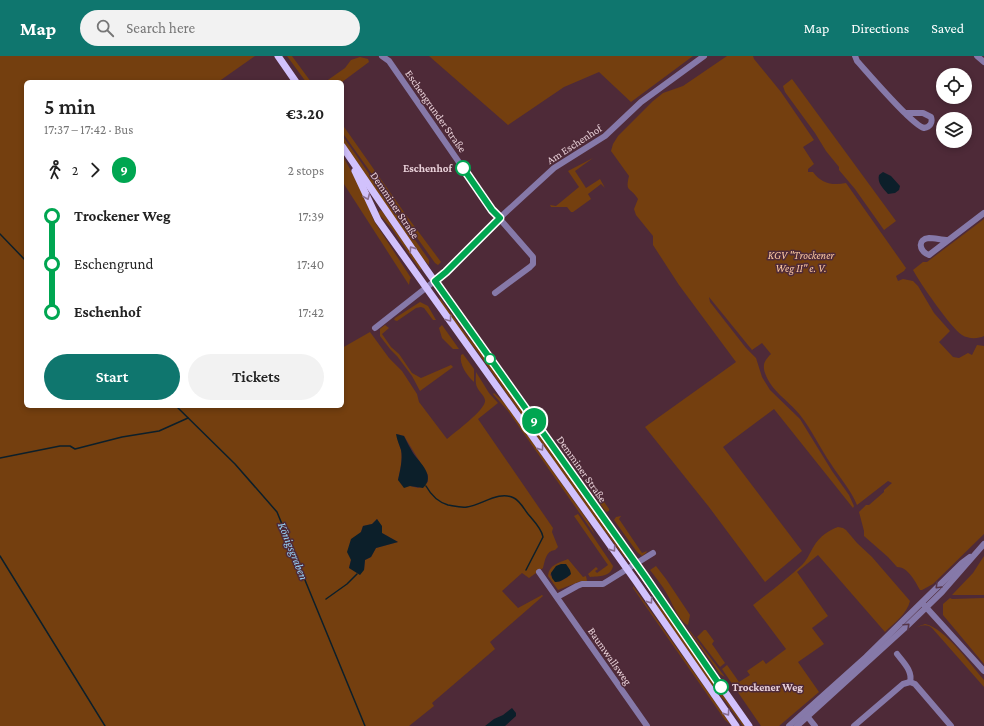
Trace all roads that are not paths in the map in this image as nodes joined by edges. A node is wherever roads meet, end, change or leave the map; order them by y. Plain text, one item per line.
1 (278, 56) edge
2 (382, 56) edge
3 (704, 56) edge
4 (855, 56) edge
5 (977, 56) edge
6 (984, 62) edge
7 (295, 80) edge
8 (905, 113) dead end
9 (344, 149) edge
10 (344, 154) edge
11 (984, 213) edge
12 (500, 218) junction
13 (948, 240) dead end
14 (435, 281) junction
15 (426, 288) junction
16 (495, 293) dead end
17 (375, 328) dead end
18 (984, 544) edge
19 (654, 553) dead end
20 (636, 564) junction
21 (627, 570) junction
22 (539, 572) dead end
23 (557, 597) junction
24 (924, 605) junction
25 (896, 654) dead end
26 (984, 672) edge
27 (910, 682) junction
28 (807, 716) junction
29 (648, 726) edge
30 (736, 726) edge
31 (749, 726) edge
32 (789, 726) edge
33 (797, 726) edge
34 (815, 726) edge
35 (854, 726) edge
36 (951, 726) edge

1 - 7 main road
2 - 12 street, Eschengrunder Straße
3 - 12 street, Am Eschenhof
4 - 8 street
5 - 6 street
14 -> 9 main road, Demminer Straße
10 -> 15 main road, Demminer Straße
11 - 13 street
12 - 14 street, Am Eschenhof
12 - 16 street
14 - 15 street, Am Eschenhof
14 - 20 main road, Demminer Straße
15 - 17 street
15 -> 21 main road, Demminer Straße
18 - 24 street
19 - 20 street
20 - 21 street
20 - 31 main road, Demminer Straße
21 - 23 street
21 -> 30 main road, Demminer Straße
22 - 23 street, Baumwallsweg
23 - 29 street, Baumwallsweg
24 - 26 street
28 -> 24 street
24 - 32 street
25 - 27 street
27 - 35 street
27 - 36 street
28 - 33 street
28 - 34 street

